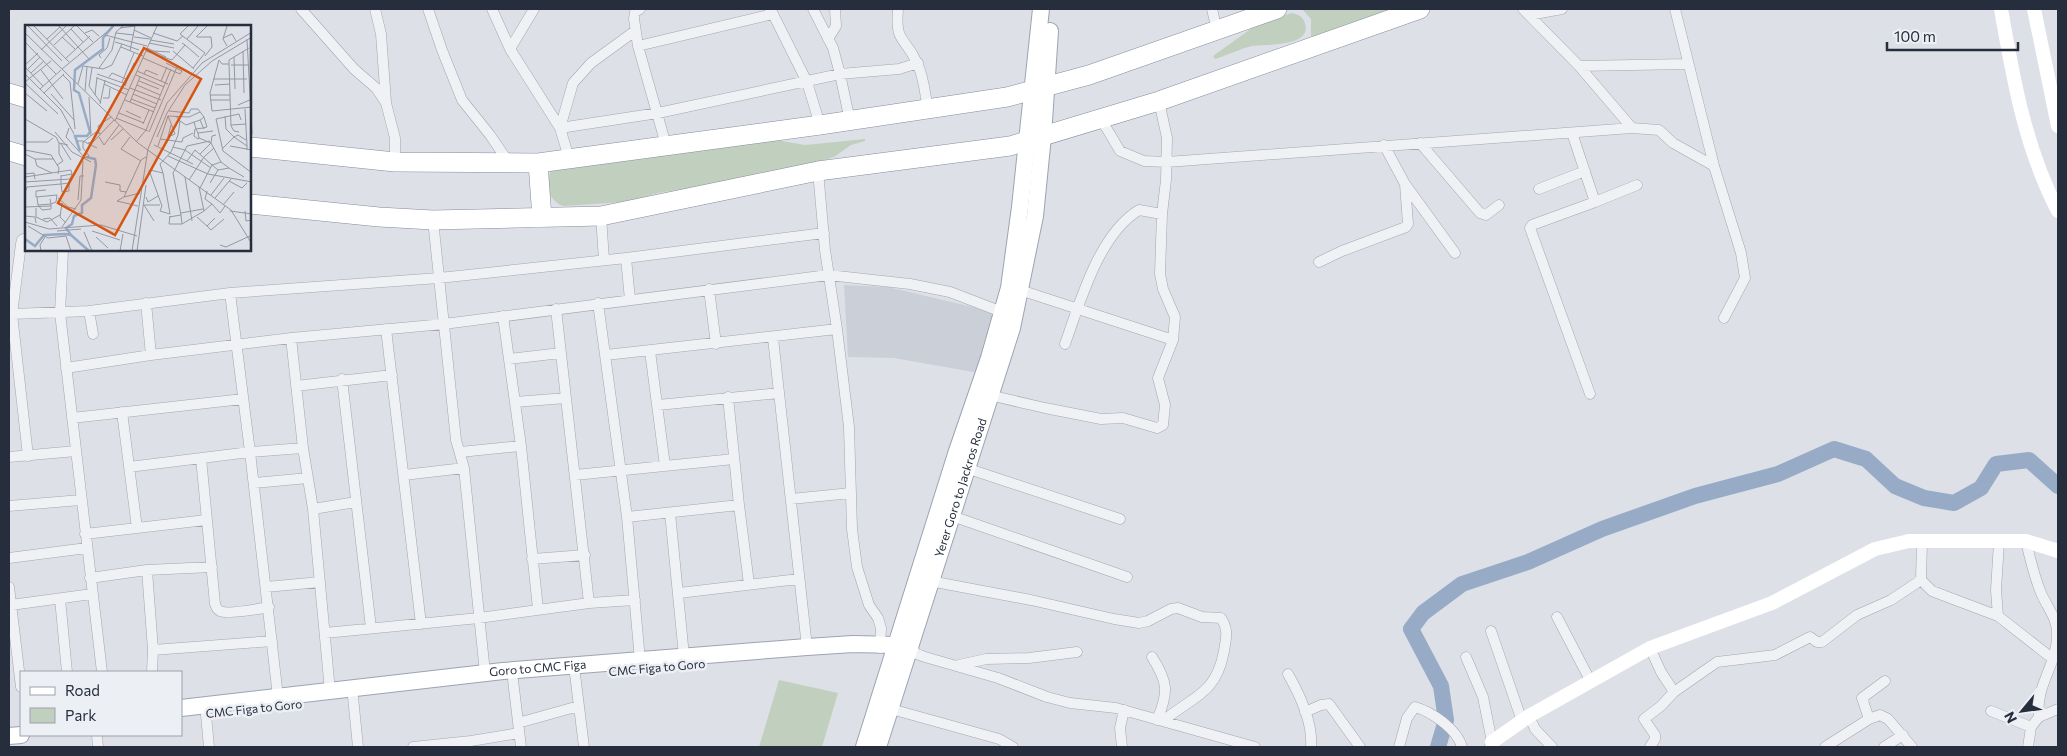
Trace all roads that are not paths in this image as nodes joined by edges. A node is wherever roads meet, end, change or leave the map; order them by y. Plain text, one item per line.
1 (301, 9) edge
2 (375, 9) edge
3 (428, 9) edge
4 (492, 9) edge
5 (534, 9) edge
6 (640, 9) edge
7 (813, 9) edge
8 (835, 9) edge
9 (898, 9) edge
10 (1041, 9) edge
11 (1051, 9) edge
12 (1212, 9) edge
13 (1277, 9) edge
14 (1420, 9) edge
15 (1562, 9) edge
16 (1674, 9) edge
17 (2001, 9) edge
18 (2034, 9) edge
19 (772, 11) edge
20 (1526, 12) edge
21 (635, 31) junction
22 (1217, 31) junction
23 (828, 39) junction
24 (638, 46) junction
25 (510, 49) junction
26 (918, 63) junction
27 (1687, 64) junction
28 (1579, 66) junction
29 (840, 74) junction
30 (807, 82) junction
31 (1039, 87) junction
32 (9, 93) edge
33 (25, 98) edge
34 (1159, 100) junction
35 (386, 104) junction
36 (928, 110) junction
37 (658, 113) junction
38 (1101, 119) junction
39 (850, 121) junction
40 (820, 126) junction
41 (2058, 126) edge
42 (560, 128) junction
43 (1632, 128) junction
44 (1572, 133) junction
45 (1035, 138) junction
46 (1420, 143) junction
47 (666, 145) junction
48 (1384, 146) junction
49 (251, 147) edge
50 (9, 151) edge
51 (25, 156) edge
52 (569, 158) junction
53 (395, 162) junction
54 (1167, 162) junction
55 (508, 163) junction
56 (538, 163) junction
57 (1714, 166) junction
58 (818, 171) junction
59 (1585, 171) junction
60 (1405, 184) junction
61 (1637, 185) dead end
62 (1539, 189) dead end
63 (1595, 202) junction
64 (251, 204) edge
65 (1499, 205) dead end
66 (2058, 211) edge
67 (1162, 214) junction
68 (601, 216) junction
69 (542, 218) junction
70 (433, 220) junction
71 (824, 233) junction
72 (25, 238) edge
73 (63, 251) edge
74 (1455, 253) dead end
75 (626, 258) junction
76 (604, 260) junction
77 (1319, 262) dead end
78 (828, 275) junction
79 (439, 278) junction
80 (708, 289) junction
81 (1020, 290) junction
82 (230, 293) junction
83 (630, 300) junction
84 (146, 303) junction
85 (598, 303) junction
86 (556, 309) junction
87 (1078, 309) junction
88 (90, 311) junction
89 (1002, 312) junction
90 (60, 313) junction
91 (12, 314) junction
92 (503, 316) junction
93 (1724, 318) dead end
94 (444, 324) junction
95 (386, 329) junction
96 (837, 330) junction
97 (93, 334) dead end
98 (291, 338) junction
99 (773, 338) junction
100 (1173, 340) junction
101 (716, 344) junction
102 (1065, 344) dead end
103 (236, 345) junction
104 (650, 351) junction
105 (561, 353) junction
106 (150, 355) junction
107 (606, 355) junction
108 (509, 359) junction
109 (66, 368) junction
110 (392, 375) junction
111 (342, 380) junction
112 (296, 386) junction
113 (779, 392) junction
114 (1590, 394) dead end
115 (989, 395) junction
116 (728, 397) junction
117 (566, 398) junction
118 (243, 399) junction
119 (515, 402) junction
120 (658, 405) junction
121 (122, 412) junction
122 (72, 418) junction
123 (521, 446) junction
124 (303, 448) junction
125 (76, 451) junction
126 (250, 452) junction
127 (460, 452) junction
128 (28, 456) junction
129 (9, 457) edge
130 (201, 458) junction
131 (734, 459) junction
132 (665, 466) junction
133 (129, 467) junction
134 (464, 468) junction
135 (966, 468) junction
136 (620, 471) junction
137 (575, 475) junction
138 (404, 476) junction
139 (308, 478) junction
140 (254, 483) junction
141 (850, 493) junction
142 (791, 499) junction
143 (81, 500) junction
144 (356, 502) junction
145 (739, 504) junction
146 (9, 506) edge
147 (313, 509) junction
148 (670, 513) junction
149 (952, 516) junction
150 (627, 517) junction
151 (1120, 519) dead end
152 (206, 520) junction
153 (137, 528) junction
154 (85, 534) junction
155 (1922, 541) junction
156 (2026, 541) junction
157 (1998, 542) junction
158 (87, 548) junction
159 (2058, 551) edge
160 (584, 554) junction
161 (9, 558) edge
162 (532, 559) junction
163 (212, 567) junction
164 (147, 570) junction
165 (1128, 577) dead end
166 (90, 578) junction
167 (799, 579) junction
168 (1921, 580) junction
169 (930, 581) junction
170 (320, 582) junction
171 (750, 584) junction
172 (9, 587) edge
173 (266, 587) junction
174 (679, 593) junction
175 (92, 594) junction
176 (60, 598) junction
177 (635, 600) junction
178 (589, 603) junction
179 (11, 605) junction
180 (269, 607) junction
181 (538, 609) junction
182 (1556, 616) dead end
183 (1998, 616) junction
184 (478, 618) junction
185 (2057, 618) edge
186 (421, 624) junction
187 (370, 628) junction
188 (1491, 631) dead end
189 (325, 633) junction
190 (272, 641) junction
191 (806, 646) junction
192 (1650, 648) junction
193 (153, 650) junction
194 (898, 650) junction
195 (1077, 652) dead end
196 (684, 656) junction
197 (1466, 657) dead end
198 (1152, 658) dead end
199 (2053, 659) junction
200 (640, 660) junction
201 (619, 666) junction
202 (958, 666) junction
203 (67, 671) edge
204 (102, 671) edge
205 (152, 671) edge
206 (485, 673) junction
207 (575, 674) junction
208 (1288, 674) dead end
209 (20, 679) edge
210 (512, 680) junction
211 (1885, 681) dead end
212 (1591, 682) junction
213 (330, 691) junction
214 (1674, 692) junction
215 (278, 697) junction
216 (353, 697) junction
217 (256, 705) junction
218 (579, 706) junction
219 (182, 708) edge
220 (891, 709) junction
221 (2058, 709) edge
222 (1124, 710) junction
223 (1991, 711) dead end
224 (1305, 712) junction
225 (206, 715) junction
226 (182, 717) edge
227 (2039, 717) junction
228 (1526, 718) junction
229 (1869, 719) junction
230 (1160, 720) junction
231 (2032, 727) junction
232 (519, 728) junction
233 (1903, 735) junction
234 (471, 744) edge
235 (1840, 744) edge
236 (1491, 745) edge
237 (1118, 746) edge
238 (209, 747) edge
239 (358, 747) edge
240 (414, 747) edge
241 (521, 747) edge
242 (584, 747) edge
243 (864, 747) edge
244 (878, 747) edge
245 (1013, 747) edge
246 (1255, 747) edge
247 (1311, 747) edge
248 (1360, 747) edge
249 (1399, 747) edge
250 (1462, 747) edge
251 (1552, 747) edge
252 (1650, 747) edge
253 (1825, 747) edge
254 (1884, 747) edge
255 (1912, 747) edge
256 (2028, 747) edge

1 - 35 street
2 - 35 street
3 - 55 street
4 - 25 street
5 - 25 street
6 - 21 street
7 - 23 street
8 - 23 street
9 - 26 street
10 - 31 main road
11 - 31 main road
12 - 22 street
13 - 22 highway
14 - 34 highway
15 - 20 street
16 - 27 street
17 - 66 street
18 - 41 street
19 - 24 street
19 - 30 street
20 - 28 street
21 - 24 street
21 - 42 street
22 - 31 highway
23 - 29 street
24 - 37 street
25 - 42 street
26 - 29 street
26 - 36 street
27 - 28 street
27 - 57 street
28 - 43 street
29 - 30 street
29 - 39 street
30 - 37 street
30 - 40 street
31 - 36 highway
31 - 45 main road
32 - 33 highway
34 - 38 highway
34 - 54 street
35 - 53 street
36 - 39 highway
37 - 42 street
37 - 47 street
38 - 45 highway
38 - 54 street
39 - 40 highway
40 - 47 highway
42 - 52 street
43 - 44 street
43 - 57 street
44 - 46 street
44 - 59 street
45 - 58 highway
45 - 81 main road, Yerer Goro to Jackros Road
45 - 89 main road
46 - 48 street
46 - 65 street
47 - 52 highway
48 - 54 street
48 - 60 street
49 - 53 highway
50 - 51 highway
52 - 56 highway
53 - 55 highway
54 - 67 street
55 - 56 highway
56 - 69 highway
57 - 93 street
58 - 68 highway
58 - 71 street
59 - 62 street
59 - 63 street
60 - 74 street
60 - 77 street
61 - 63 street
63 - 114 street
64 - 70 highway
67 - 87 street
67 - 100 street
68 - 69 highway
68 - 76 street
69 - 70 highway
70 - 79 street
71 - 75 street
71 - 78 street
72 - 91 street
73 - 90 street
75 - 76 street
75 - 83 street
76 - 79 street
78 - 80 street
78 - 89 street
78 - 96 street
79 - 82 street
79 - 94 street
80 - 83 street
80 - 101 street
81 - 87 street
81 - 115 main road, Yerer Goro to Jackros Road
82 - 84 street
82 - 103 street
83 - 85 street
84 - 88 street
84 - 106 street
85 - 86 street
85 - 107 street
86 - 92 street
86 - 105 street
87 - 100 street
87 - 102 street
88 - 90 street
88 - 97 street
89 - 194 main road
90 - 91 street
90 - 109 street
91 - 128 street
92 - 94 street
92 - 108 street
94 - 95 street
94 - 127 street
95 - 98 street
95 - 110 street
96 - 99 street
96 - 141 street
98 - 103 street
98 - 112 street
99 - 101 street
99 - 113 street
100 - 115 street
101 - 104 street
103 - 106 street
103 - 118 street
104 - 107 street
104 - 120 street
105 - 108 street
105 - 117 street
106 - 109 street
107 - 136 street
108 - 119 street
109 - 122 street
110 - 111 street
110 - 138 street
111 - 112 street
111 - 144 street
112 - 124 street
113 - 116 street
113 - 142 street
115 - 135 main road, Yerer Goro to Jackros Road
116 - 120 street
116 - 131 street
117 - 119 street
117 - 137 street
118 - 121 street
118 - 126 street
119 - 123 street
120 - 132 street
121 - 122 street
121 - 133 street
122 - 125 street
123 - 127 street
123 - 162 street
124 - 126 street
124 - 139 street
125 - 128 street
125 - 143 street
126 - 130 street
126 - 140 street
127 - 134 street
128 - 129 street
130 - 133 street
130 - 152 street
131 - 132 street
131 - 145 street
132 - 136 street
133 - 153 street
134 - 138 street
134 - 184 street
135 - 149 main road, Yerer Goro to Jackros Road
135 - 151 street
136 - 137 street
136 - 150 street
137 - 160 street
138 - 186 street
139 - 140 street
139 - 147 street
140 - 173 street
141 - 142 street
141 - 194 street
142 - 167 street
143 - 146 street
143 - 154 street
144 - 147 street
144 - 187 street
145 - 148 street
145 - 171 street
147 - 170 street
148 - 150 street
148 - 174 street
149 - 165 street
149 - 169 main road, Yerer Goro to Jackros Road
150 - 177 street
152 - 153 street
152 - 163 street
153 - 154 street
154 - 158 street
155 - 157 street
155 - 168 street
155 - 192 street
156 - 157 street
156 - 159 street
156 - 185 street
157 - 183 street
158 - 161 street
158 - 166 street
160 - 162 street
160 - 178 street
162 - 181 street
163 - 164 street
163 - 180 street
164 - 166 street
164 - 193 street
166 - 175 street
167 - 171 street
167 - 191 street
168 - 183 street
168 - 214 street
169 - 194 main road, Yerer Goro to Jackros Road
169 - 230 street
170 - 173 street
170 - 189 street
171 - 174 street
172 - 179 street
173 - 180 street
174 - 196 street
175 - 176 street
175 - 204 street
176 - 179 street
176 - 203 street
177 - 178 street
177 - 200 street
178 - 181 street
179 - 209 street
180 - 190 street
181 - 184 street
182 - 212 street
183 - 199 street
184 - 186 street
184 - 206 street
185 - 199 street
186 - 187 street
187 - 189 street
188 - 228 street
189 - 213 street
190 - 193 street
190 - 215 street
191 - 194 main road, Goro to CMC Figa
191 - 196 main road, Goro to CMC Figa
192 - 212 street
192 - 214 street
193 - 205 street
194 - 201 main road, CMC Figa to Goro
194 - 202 street
194 - 220 main road
194 - 243 main road
195 - 202 street
196 - 200 main road, Goro to CMC Figa
197 - 236 street
198 - 230 street
199 - 227 street
200 - 201 main road, Goro to CMC Figa
201 - 206 main road, Goro to CMC Figa
201 - 207 main road, CMC Figa to Goro
202 - 222 street
206 - 213 main road, Goro to CMC Figa
207 - 210 main road, CMC Figa to Goro
207 - 218 street
208 - 224 street
210 - 216 main road, CMC Figa to Goro
210 - 232 street
211 - 229 street
212 - 228 street
213 - 215 main road, Goro to CMC Figa
214 - 252 street
215 - 217 main road, Goro to CMC Figa
216 - 217 main road, CMC Figa to Goro
216 - 239 street
217 - 219 main road, Goro to CMC Figa
217 - 225 main road, CMC Figa to Goro
218 - 232 street
218 - 242 street
220 - 244 main road
220 - 245 street
221 - 227 street
222 - 230 street
222 - 237 street
223 - 231 street
224 - 247 street
224 - 248 street
225 - 226 main road, CMC Figa to Goro
225 - 238 street
227 - 231 street
228 - 236 street
228 - 251 street
229 - 233 street
229 - 235 street
230 - 246 street
231 - 256 street
232 - 234 street
232 - 241 street
233 - 254 street
233 - 255 street
234 - 240 street
235 - 253 street
249 - 250 street

